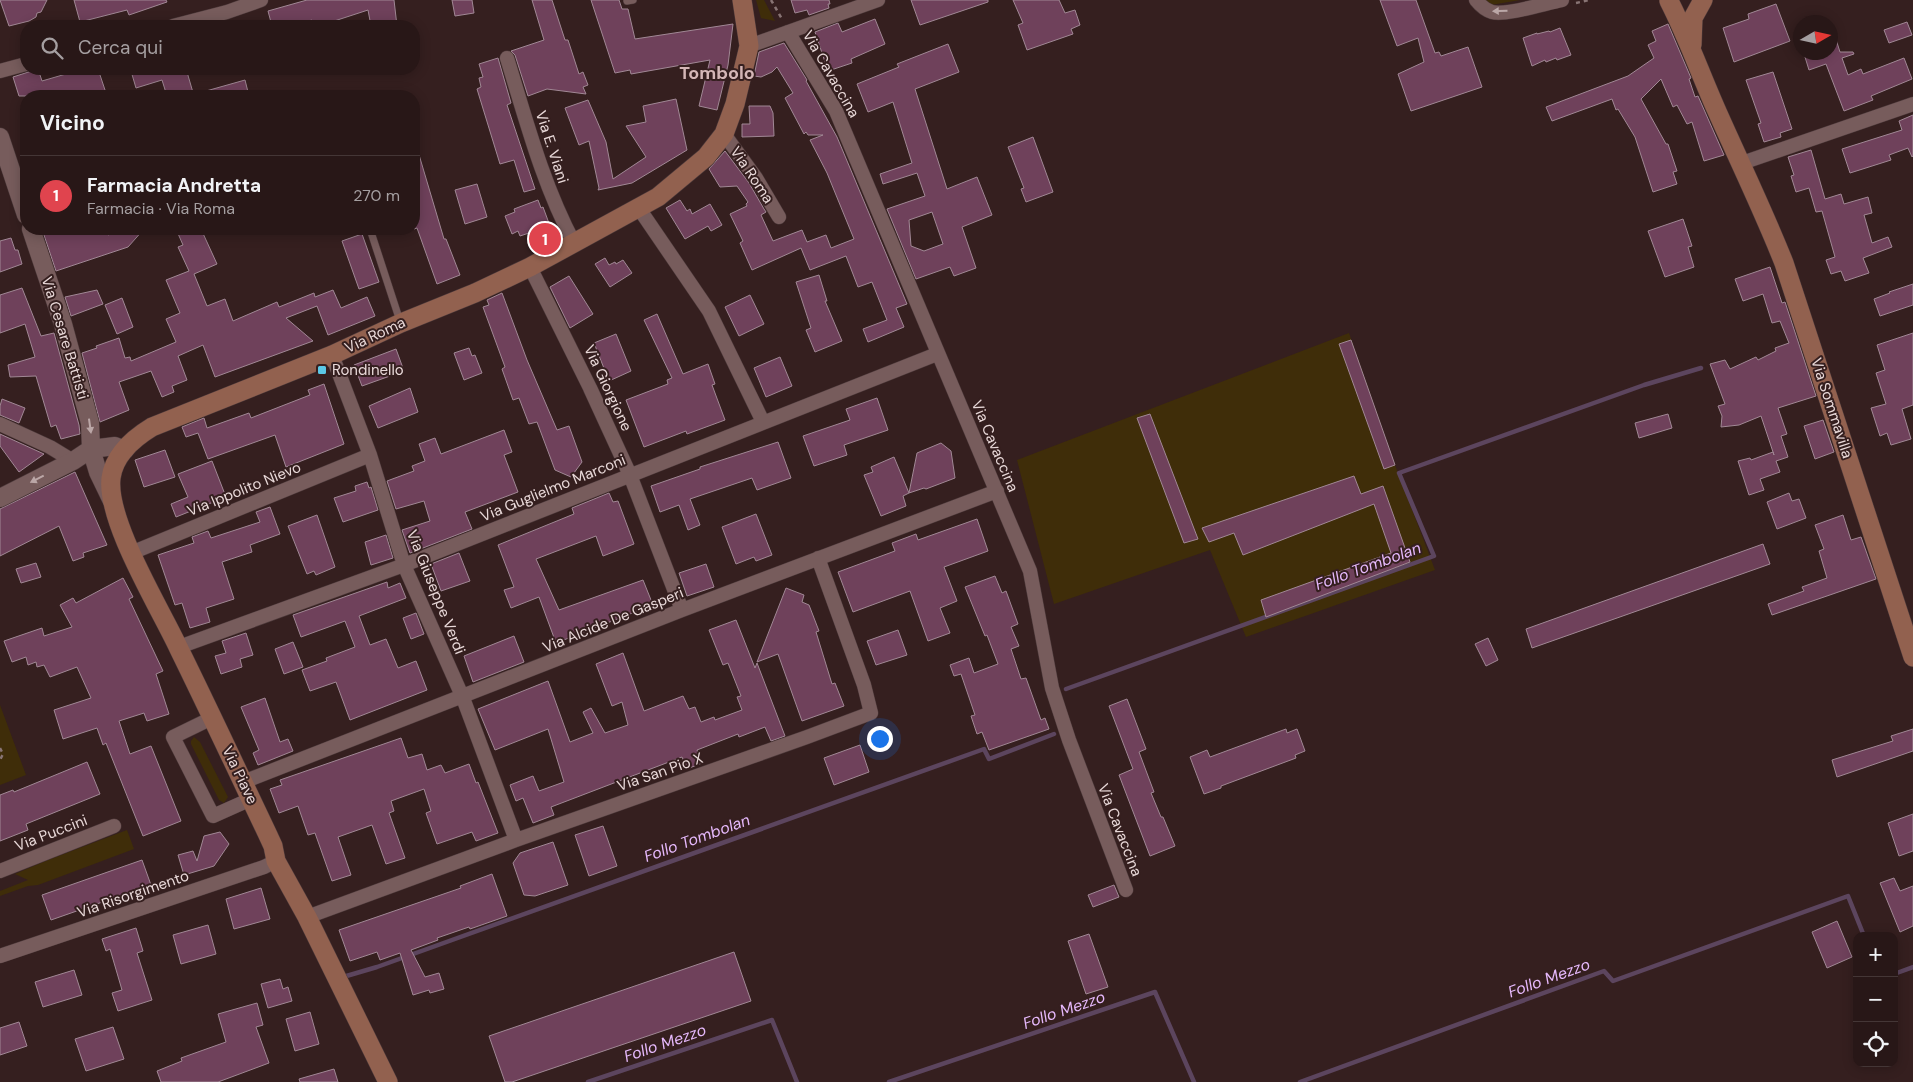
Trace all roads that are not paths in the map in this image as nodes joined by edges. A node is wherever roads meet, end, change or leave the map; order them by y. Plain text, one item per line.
1 (261, 0) edge
2 (742, 0) edge
3 (878, 0) edge
4 (1476, 0) edge
5 (1562, 0) edge
6 (1669, 0) edge
7 (1702, 0) edge
8 (196, 20) edge
9 (788, 32) junction
10 (749, 46) junction
11 (1692, 52) junction
12 (507, 58) dead end
13 (20, 66) edge
14 (0, 71) edge
15 (1913, 104) edge
16 (724, 134) junction
17 (0, 137) edge
18 (1742, 163) junction
19 (20, 197) edge
20 (638, 207) junction
21 (780, 217) dead end
22 (33, 235) edge
23 (372, 235) edge
24 (574, 243) junction
25 (530, 267) junction
26 (401, 322) junction
27 (937, 354) junction
28 (332, 355) junction
29 (763, 422) junction
30 (0, 424) edge
31 (91, 449) junction
32 (370, 455) junction
33 (120, 456) junction
34 (73, 461) junction
35 (630, 475) junction
36 (997, 491) junction
37 (0, 498) edge
38 (112, 501) junction
39 (131, 553) junction
40 (818, 558) junction
41 (404, 565) junction
42 (682, 610) junction
43 (179, 648) junction
44 (1913, 657) edge
45 (463, 698) junction
46 (212, 718) junction
47 (247, 791) junction
48 (114, 826) dead end
49 (516, 840) junction
50 (276, 861) junction
51 (0, 871) edge
52 (1126, 890) dead end
53 (307, 918) junction
54 (0, 956) edge
55 (388, 1082) edge

1 - 8 street
2 - 10 main road, Via Roma
3 - 9 street
5 -> 4 street
6 - 7 main road, Via Sommavilla
6 - 11 main road, Via Sommavilla
7 - 11 main road, Via Sommavilla
9 - 10 street
9 - 27 street, Via Cavaccina
10 - 16 main road, Via Roma
11 - 18 main road, Via Sommavilla
12 - 24 street, Via E. Viani
13 - 14 street
15 - 18 street
16 - 20 main road, Via Roma
16 - 21 street, Via Roma
17 - 19 street
18 - 44 main road, Via Sommavilla
20 - 24 main road, Via Roma
20 - 29 street
22 -> 31 street, Via Cesare Battisti
23 - 26 lane
24 - 25 main road, Via Roma
25 - 26 main road, Via Roma
25 - 35 street, Via Giorgione
26 - 28 main road, Via Roma
27 - 29 street, Via Guglielmo Marconi
27 - 36 street, Via Cavaccina
28 - 32 street, Via Giuseppe Verdi
28 - 33 main road, Via Roma
29 - 35 street, Via Guglielmo Marconi
30 - 34 street
31 - 33 street
31 - 34 street
31 - 38 street, Via Cesare Battisti
32 - 39 street, Via Ippolito Nievo
32 - 41 street, Via Giuseppe Verdi
33 - 38 main road, Via Piave
34 -> 37 street
35 - 41 street, Via Guglielmo Marconi
35 - 42 street, Via Giorgione
36 - 40 street, Via Alcide De Gasperi
36 - 52 street, Via Cavaccina
38 - 39 main road, Via Piave
39 - 43 main road, Via Piave
40 - 42 street, Via Alcide De Gasperi
40 - 49 street, Via San Pio X
41 - 43 street, Via Guglielmo Marconi
41 - 45 street, Via Giuseppe Verdi
42 - 45 street, Via Alcide De Gasperi
43 - 46 main road, Via Piave
45 - 47 street, Via Alcide De Gasperi
45 - 49 street, Via Giuseppe Verdi
46 - 47 main road, Via Piave
46 - 47 street, Via Alcide De Gasperi
47 - 50 main road, Via Piave
48 - 51 street, Via Puccini
49 - 53 street, Via San Pio X
50 - 53 main road, Via Piave
50 - 54 street, Via Risorgimento
53 - 55 main road, Via Piave

